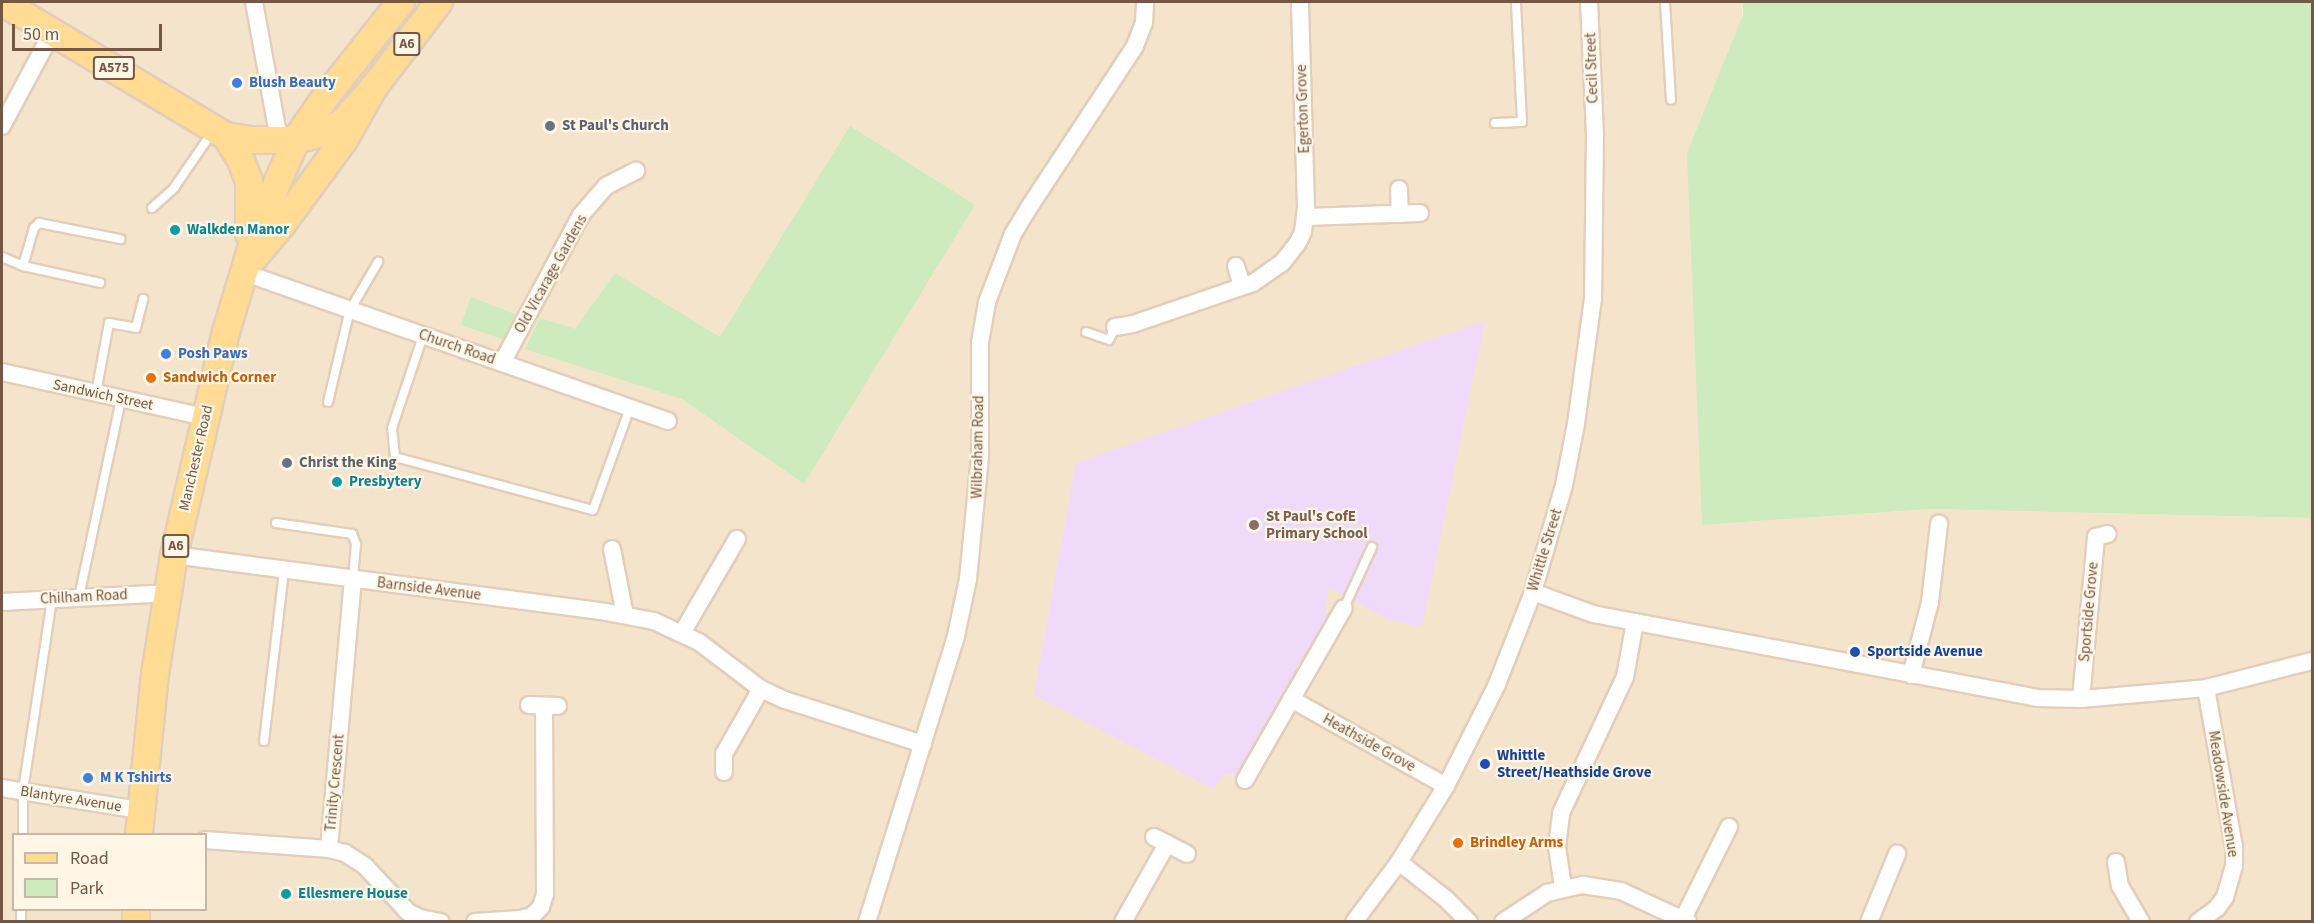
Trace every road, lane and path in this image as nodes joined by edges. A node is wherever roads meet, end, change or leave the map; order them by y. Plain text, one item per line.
1 (2, 2) edge
2 (401, 2) edge
3 (439, 2) edge
4 (1145, 2) edge
5 (1300, 2) edge
6 (1516, 2) edge
7 (1589, 2) edge
8 (1665, 2) edge
9 (258, 3) edge
10 (53, 31) junction
11 (374, 87) junction
12 (1671, 100) dead end
13 (2, 123) edge
14 (1495, 123) dead end
15 (220, 132) junction
16 (1595, 134) joint
17 (287, 140) junction
18 (636, 171) dead end
19 (1399, 189) dead end
20 (152, 208) dead end
21 (1420, 213) dead end
22 (1400, 214) junction
23 (1306, 217) junction
24 (120, 239) dead end
25 (2, 256) edge
26 (378, 261) dead end
27 (23, 266) junction
28 (1236, 266) dead end
29 (247, 269) junction
30 (100, 283) dead end
31 (1242, 286) junction
32 (143, 299) dead end
33 (350, 310) junction
34 (1115, 327) joint
35 (1086, 332) dead end
36 (423, 336) junction
37 (502, 363) junction
38 (2, 372) edge
39 (96, 393) junction
40 (121, 399) junction
41 (328, 402) dead end
42 (630, 408) junction
43 (205, 417) junction
44 (668, 421) dead end
45 (276, 523) dead end
46 (1939, 524) dead end
47 (2108, 534) dead end
48 (737, 538) dead end
49 (1372, 547) dead end
50 (612, 549) dead end
51 (174, 555) junction
52 (284, 570) junction
53 (353, 579) junction
54 (1533, 592) junction
55 (167, 593) junction
56 (79, 597) junction
57 (52, 599) junction
58 (2, 602) edge
59 (1344, 608) joint
60 (625, 615) junction
61 (1635, 622) junction
62 (682, 633) junction
63 (2313, 662) edge
64 (1911, 675) junction
65 (2206, 688) junction
66 (761, 689) junction
67 (1291, 699) junction
68 (2081, 699) junction
69 (544, 706) dead end
70 (264, 741) dead end
71 (923, 744) junction
72 (724, 772) dead end
73 (1245, 780) dead end
74 (1446, 786) junction
75 (2, 788) edge
76 (24, 791) junction
77 (139, 822) edge
78 (1729, 827) dead end
79 (22, 833) edge
80 (207, 840) edge
81 (329, 849) junction
82 (1187, 854) dead end
83 (1897, 854) dead end
84 (1399, 862) junction
85 (2116, 862) dead end
86 (1563, 888) junction
87 (1685, 920) edge
88 (441, 921) edge
89 (475, 921) edge
90 (867, 921) edge
91 (1123, 921) edge
92 (1354, 921) edge
93 (1469, 921) edge
94 (1503, 921) edge
95 (1869, 921) edge
96 (2141, 921) edge
97 (2198, 921) edge

1 - 10 main road, A575
2 - 17 main road, Manchester Road / A6
3 - 11 main road, Manchester Road / A6
4 - 71 street, Wilbraham Road
5 - 23 street, Egerton Grove
6 - 14 lane
7 - 16 street, Cecil Street
8 - 12 lane
9 - 17 street
10 - 13 street
10 - 15 main road, A575
11 - 17 main road, A575
11 - 29 main road, Manchester Road / A6
15 - 17 main road, A575
15 - 20 lane
15 - 29 main road, A575
16 - 54 street, Whittle Street
17 - 29 main road, Manchester Road / A6
18 - 37 street, Old Vicarage Gardens
19 - 22 street
21 - 22 street
22 - 23 street
23 - 31 street, Egerton Grove
24 - 27 lane
25 - 27 lane
26 - 33 lane
27 - 30 lane
28 - 31 street
29 - 33 street, Church Road
29 - 43 main road, Manchester Road / A6
31 - 34 street, Egerton Grove
32 - 39 lane
33 - 36 street, Church Road
33 - 41 lane
34 - 35 lane
36 - 37 street, Church Road
36 - 42 lane
37 - 42 street, Church Road
38 - 39 street, Sandwich Street
39 - 40 street, Sandwich Street
40 - 43 street, Sandwich Street
40 - 56 lane
42 - 44 street, Church Road
43 - 51 main road, Manchester Road / A6
45 - 53 lane
46 - 64 street
47 - 68 street, Sportside Grove
48 - 62 street
49 - 59 lane
50 - 60 street
51 - 52 street, Barnside Avenue
51 - 55 main road, Manchester Road / A6
52 - 53 street, Barnside Avenue
52 - 70 lane
53 - 60 street, Barnside Avenue
53 - 81 street, Trinity Crescent
54 - 61 street
54 - 74 street, Whittle Street
55 - 56 street, Chilham Road
55 - 77 main road, Manchester Road / A6
56 - 57 street, Chilham Road
57 - 58 street, Chilham Road
57 - 76 lane
59 - 67 street
60 - 62 street, Barnside Avenue
61 - 64 street
61 - 86 street
62 - 66 street, Barnside Avenue
63 - 65 street
64 - 68 street
65 - 68 street
65 - 97 street, Meadowside Avenue
66 - 71 street, Barnside Avenue
66 - 72 street
67 - 73 street
67 - 74 street, Heathside Grove
69 - 89 street
71 - 90 street, Wilbraham Road
74 - 84 street, Whittle Street
75 - 76 street, Blantyre Avenue
76 - 77 street, Blantyre Avenue
76 - 79 lane
78 - 87 street
80 - 81 street
81 - 88 street, Trinity Crescent
82 - 91 street
83 - 95 street
84 - 92 street, Whittle Street
84 - 93 street
85 - 96 street
86 - 87 street
86 - 94 street

